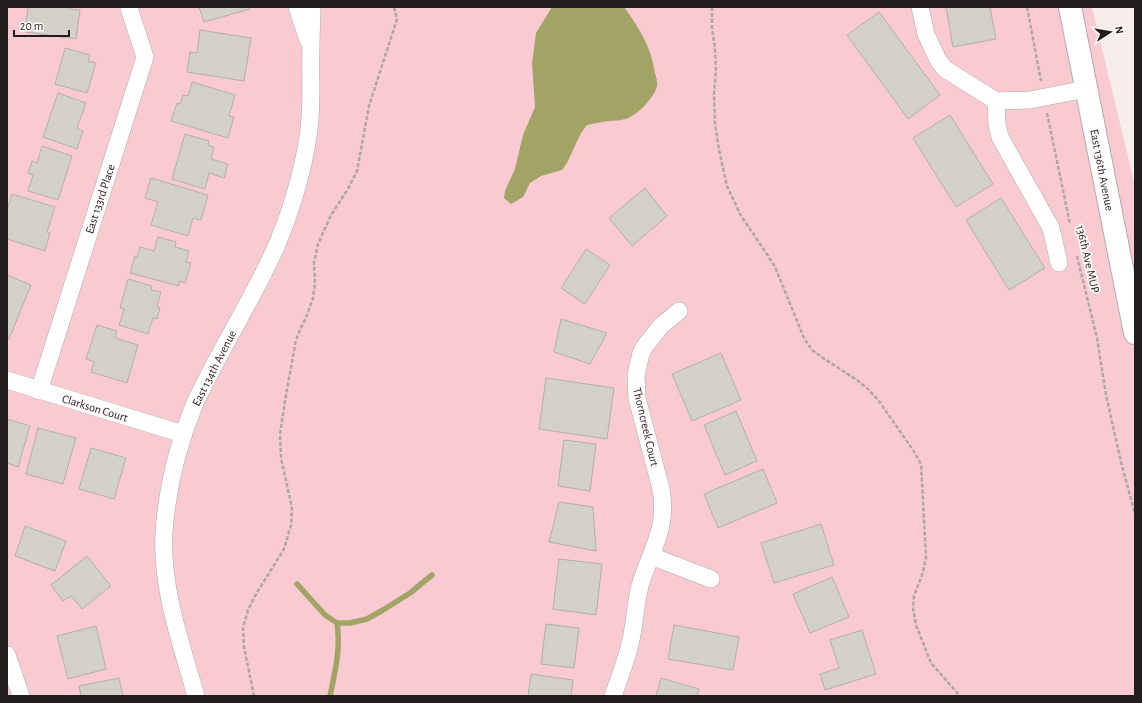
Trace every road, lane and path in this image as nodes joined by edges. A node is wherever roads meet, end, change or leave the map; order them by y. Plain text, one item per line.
1 (296, 7) edge
2 (312, 7) edge
3 (394, 7) edge
4 (712, 7) edge
5 (920, 7) edge
6 (1027, 7) edge
7 (1070, 7) edge
8 (130, 8) dead end
9 (311, 48) junction
10 (1086, 89) junction
11 (1044, 98) junction
12 (996, 101) junction
13 (1070, 227) dead end
14 (1076, 249) dead end
15 (1059, 263) dead end
16 (679, 311) dead end
17 (1135, 333) edge
18 (7, 380) edge
19 (39, 390) junction
20 (183, 434) junction
21 (1135, 514) edge
22 (651, 556) junction
23 (711, 579) dead end
24 (7, 655) edge
25 (21, 696) edge
26 (196, 696) edge
27 (254, 696) edge
28 (613, 696) edge
29 (960, 696) edge

1 - 9 street, East 134th Avenue
2 - 9 street, East 134th Avenue
3 - 27 path
4 - 29 path
5 - 12 street
6 - 11 path, 136th Ave MUP
7 - 10 main road, East 136th Avenue
8 - 19 street, East 133rd Place
9 - 20 street, East 134th Avenue
10 - 11 street
10 - 17 main road, East 136th Avenue
11 - 12 street
11 - 13 path, 136th Ave MUP
12 - 15 street
14 - 21 path, 136th Ave MUP
16 - 22 street, Thorncreek Court
18 - 19 street, Clarkson Court
19 - 20 street, Clarkson Court
20 - 26 street, East 134th Avenue
22 - 23 street
22 - 28 street, Thorncreek Court
24 - 25 street

